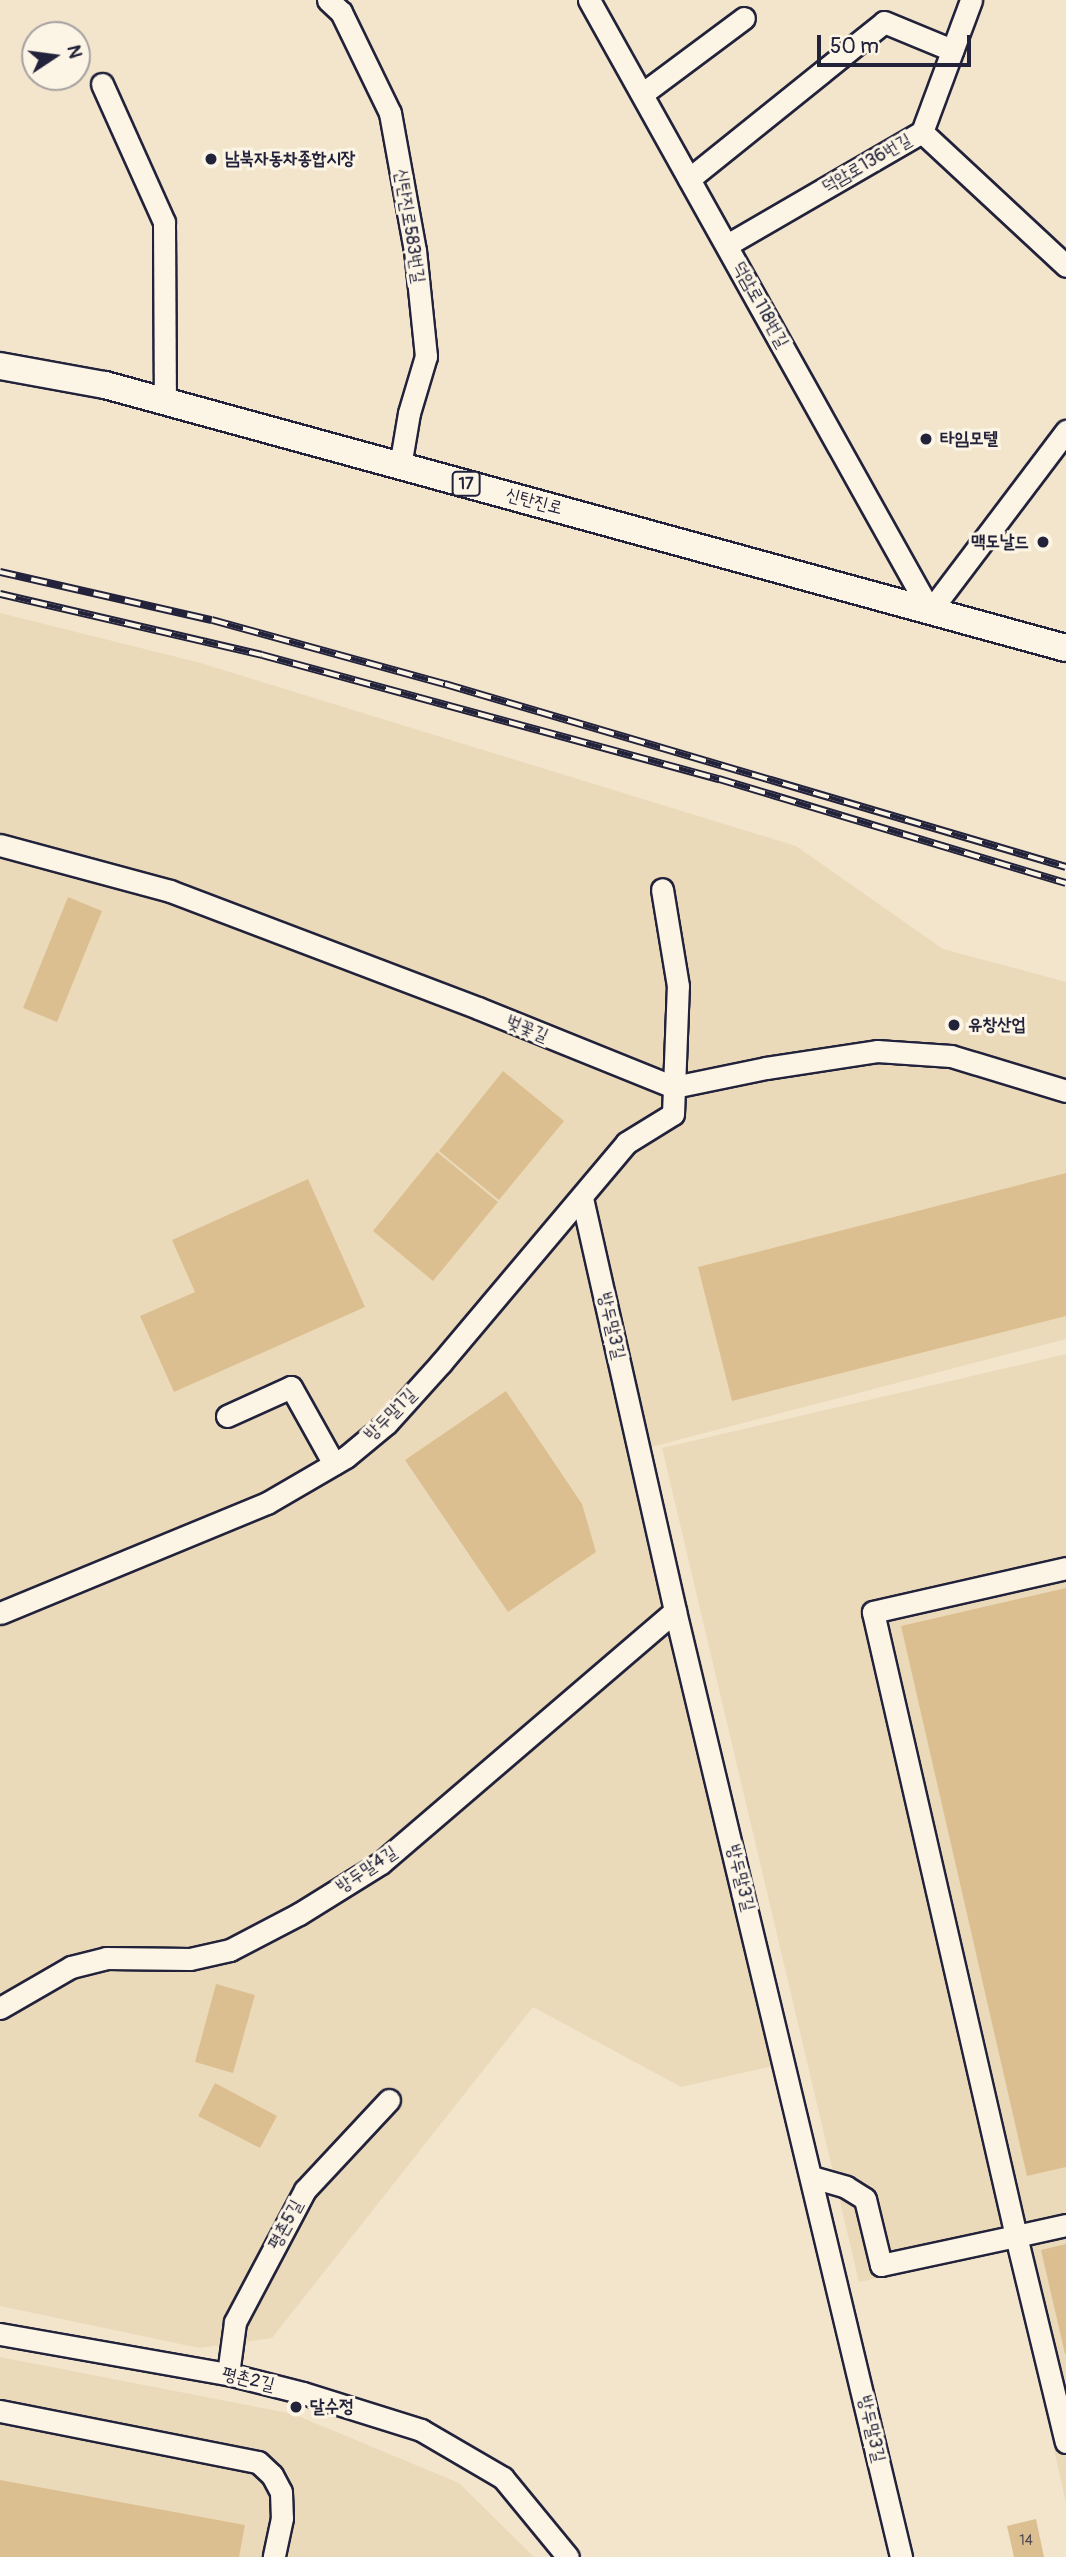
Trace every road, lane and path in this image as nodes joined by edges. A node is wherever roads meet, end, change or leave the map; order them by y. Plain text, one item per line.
1 (328, 0) edge
2 (589, 0) edge
3 (971, 0) edge
4 (744, 18) dead end
5 (952, 50) junction
6 (102, 84) dead end
7 (642, 94) junction
8 (922, 132) junction
9 (689, 179) junction
10 (727, 245) junction
11 (1066, 266) edge
12 (0, 366) edge
13 (165, 402) junction
14 (1066, 431) edge
15 (400, 466) junction
16 (930, 611) junction
17 (1066, 648) edge
18 (0, 845) edge
19 (662, 889) dead end
20 (674, 1087) junction
21 (1066, 1091) edge
22 (582, 1198) junction
23 (226, 1416) dead end
24 (334, 1464) junction
25 (1066, 1568) edge
26 (675, 1611) junction
27 (0, 1612) edge
28 (0, 2008) edge
29 (389, 2100) dead end
30 (812, 2177) junction
31 (1066, 2225) edge
32 (1016, 2236) junction
33 (0, 2334) edge
34 (228, 2374) junction
35 (0, 2411) edge
36 (1066, 2442) edge
37 (274, 2557) edge
38 (568, 2557) edge
39 (901, 2557) edge

1 - 15 street, 신탄진로583번길
2 - 7 street, 덕암로118번길
3 - 5 street, 덕암로136번길
4 - 7 street
5 - 8 street, 덕암로136번길
5 - 9 street
6 - 13 street
7 - 9 street, 덕암로118번길
8 - 10 street, 덕암로136번길
8 - 11 street
9 - 10 street, 덕암로118번길
10 - 16 street, 덕암로118번길
12 - 13 main road, 신탄진로 / 17
13 - 15 main road, 신탄진로 / 17
14 - 16 street
15 - 16 main road, 신탄진로 / 17
16 - 17 main road, 신탄진로 / 17
18 - 20 street, 벚꽃길
19 - 20 street
20 - 21 street
20 - 22 street, 방두말1길
22 - 24 street, 방두말1길
22 - 26 street, 방두말3길
23 - 24 street
24 - 27 street, 방두말1길
25 - 32 street
26 - 28 street, 방두말4길
26 - 30 street, 방두말3길
29 - 34 street, 평촌5길
30 - 32 street
30 - 39 street, 방두말3길
31 - 32 street
32 - 36 street
33 - 34 street, 평촌2길
34 - 38 street, 평촌2길
35 - 37 street

